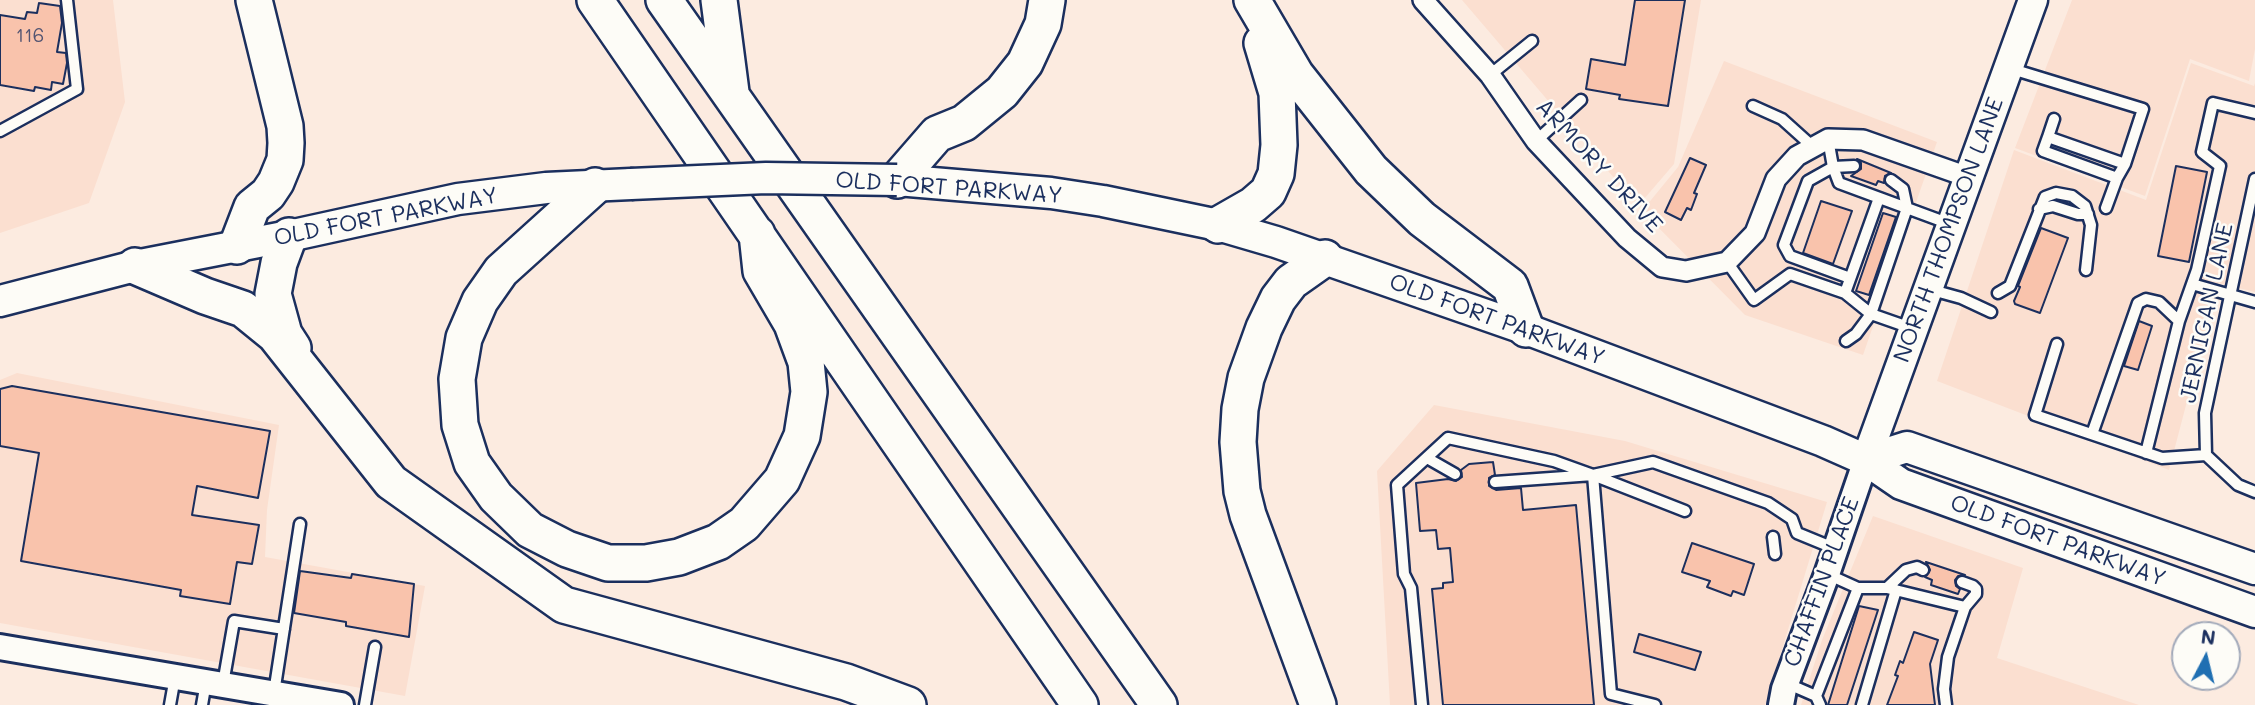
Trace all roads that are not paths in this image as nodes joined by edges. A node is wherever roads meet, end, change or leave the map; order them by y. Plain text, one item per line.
1 (67, 0) edge
2 (254, 0) edge
3 (595, 0) edge
4 (664, 0) edge
5 (719, 0) edge
6 (1047, 0) edge
7 (1241, 0) edge
8 (1252, 0) edge
9 (1423, 0) edge
10 (2033, 0) edge
11 (1532, 41) dead end
12 (2008, 68) junction
13 (1490, 75) junction
14 (732, 99) junction
15 (1581, 100) dead end
16 (1753, 106) dead end
17 (2255, 113) edge
18 (2054, 119) dead end
19 (0, 131) edge
20 (2048, 137) junction
21 (1536, 141) junction
22 (1820, 142) junction
23 (2125, 164) junction
24 (1854, 166) dead end
25 (1833, 167) junction
26 (1968, 177) junction
27 (2116, 178) junction
28 (2255, 179) edge
29 (897, 180) junction
30 (1891, 180) dead end
31 (595, 186) junction
32 (1879, 198) junction
33 (1907, 208) junction
34 (2106, 208) dead end
35 (1951, 224) junction
36 (1218, 225) junction
37 (757, 234) junction
38 (289, 236) junction
39 (237, 246) junction
40 (1325, 258) junction
41 (1727, 262) junction
42 (135, 266) junction
43 (2086, 270) dead end
44 (1850, 278) junction
45 (2192, 284) junction
46 (1928, 289) junction
47 (1845, 292) junction
48 (1998, 293) dead end
49 (2231, 294) junction
50 (0, 301) edge
51 (2255, 302) edge
52 (1992, 312) dead end
53 (1871, 314) junction
54 (2179, 321) junction
55 (1526, 329) junction
56 (1914, 329) junction
57 (1846, 341) dead end
58 (2057, 344) dead end
59 (314, 383) junction
60 (2092, 434) junction
61 (2146, 453) junction
62 (2206, 455) junction
63 (1427, 458) junction
64 (1866, 460) junction
65 (1455, 474) dead end
66 (1593, 475) junction
67 (1495, 482) dead end
68 (2255, 492) edge
69 (1685, 511) dead end
70 (300, 524) dead end
71 (1773, 537) dead end
72 (1836, 549) junction
73 (1775, 554) dead end
74 (1923, 569) dead end
75 (2255, 569) edge
76 (1827, 574) junction
77 (1962, 582) dead end
78 (1858, 588) junction
79 (1891, 589) junction
80 (1965, 607) junction
81 (2255, 612) edge
82 (284, 629) junction
83 (0, 647) edge
84 (375, 647) dead end
85 (175, 677) junction
86 (210, 691) edge
87 (274, 694) junction
88 (1783, 694) edge
89 (1611, 700) edge
90 (1818, 700) edge
91 (170, 705) edge
92 (341, 705) edge
93 (365, 705) edge
94 (908, 705) edge
95 (1080, 705) edge
96 (1159, 705) edge
97 (1318, 705) edge
98 (1422, 705) edge
99 (1655, 705) edge
100 (1862, 705) edge
101 (1946, 705) edge

1 - 19 lane
2 - 39 highway
3 - 37 highway
4 - 14 highway
5 - 14 highway
6 - 29 highway
7 - 36 highway
8 - 55 highway
9 - 13 street, ARMORY DRIVE
10 - 12 main road, NORTH THOMPSON LANE
11 - 13 lane
12 - 23 lane
12 - 26 main road, NORTH THOMPSON LANE
13 - 21 street, ARMORY DRIVE
14 - 96 highway
15 - 21 lane
16 - 22 lane
17 - 45 lane
18 - 20 lane
20 - 23 lane
20 - 27 lane
21 - 41 street, ARMORY DRIVE
22 - 25 lane
22 - 26 street
22 - 41 street
23 - 27 lane
24 - 25 lane
25 - 32 lane
25 - 44 lane
26 - 35 main road, NORTH THOMPSON LANE
27 - 34 lane
28 - 49 lane, JERNIGAN LANE
29 - 31 main road, OLD FORT PARKWAY, bridge
29 - 36 main road, OLD FORT PARKWAY
30 - 33 lane
31 - 37 highway
31 - 38 main road, OLD FORT PARKWAY
32 - 33 lane
32 - 44 lane
33 - 35 lane
33 - 53 lane
35 - 46 main road, NORTH THOMPSON LANE
36 - 40 main road, OLD FORT PARKWAY
37 - 95 highway
38 - 39 main road, OLD FORT PARKWAY
38 - 59 highway
39 - 42 main road, OLD FORT PARKWAY
40 - 55 main road, OLD FORT PARKWAY
40 - 97 highway
41 - 47 lane
42 - 50 main road, OLD FORT PARKWAY
42 - 59 highway
43 - 48 lane
44 - 47 lane
45 - 49 lane
45 - 54 lane
46 - 52 lane
46 - 56 main road, NORTH THOMPSON LANE
47 - 53 lane
49 - 51 lane
49 - 62 lane, JERNIGAN LANE
53 - 56 lane
53 - 57 lane
54 - 60 lane
54 - 61 lane
55 - 64 main road, OLD FORT PARKWAY
56 - 64 main road, NORTH THOMPSON LANE
58 - 60 lane
59 - 94 highway
60 - 61 lane
61 - 62 lane
62 - 68 lane
63 - 65 lane
63 - 66 lane
63 - 98 lane
64 - 72 street, CHAFFIN PLACE
64 - 75 main road, OLD FORT PARKWAY
64 - 81 main road, OLD FORT PARKWAY
66 - 67 lane
66 - 69 lane
66 - 72 lane
66 - 89 lane
70 - 82 lane
71 - 73 lane
72 - 76 street, CHAFFIN PLACE
74 - 79 lane
76 - 78 lane
76 - 88 street, CHAFFIN PLACE
77 - 80 lane
78 - 79 lane
78 - 90 lane
79 - 80 lane
79 - 100 lane
80 - 101 lane
82 - 86 lane
82 - 87 lane
83 - 85 street
84 - 93 lane
85 - 86 street
85 - 91 lane
86 - 87 street
87 - 92 street
88 - 90 lane
89 - 99 lane

